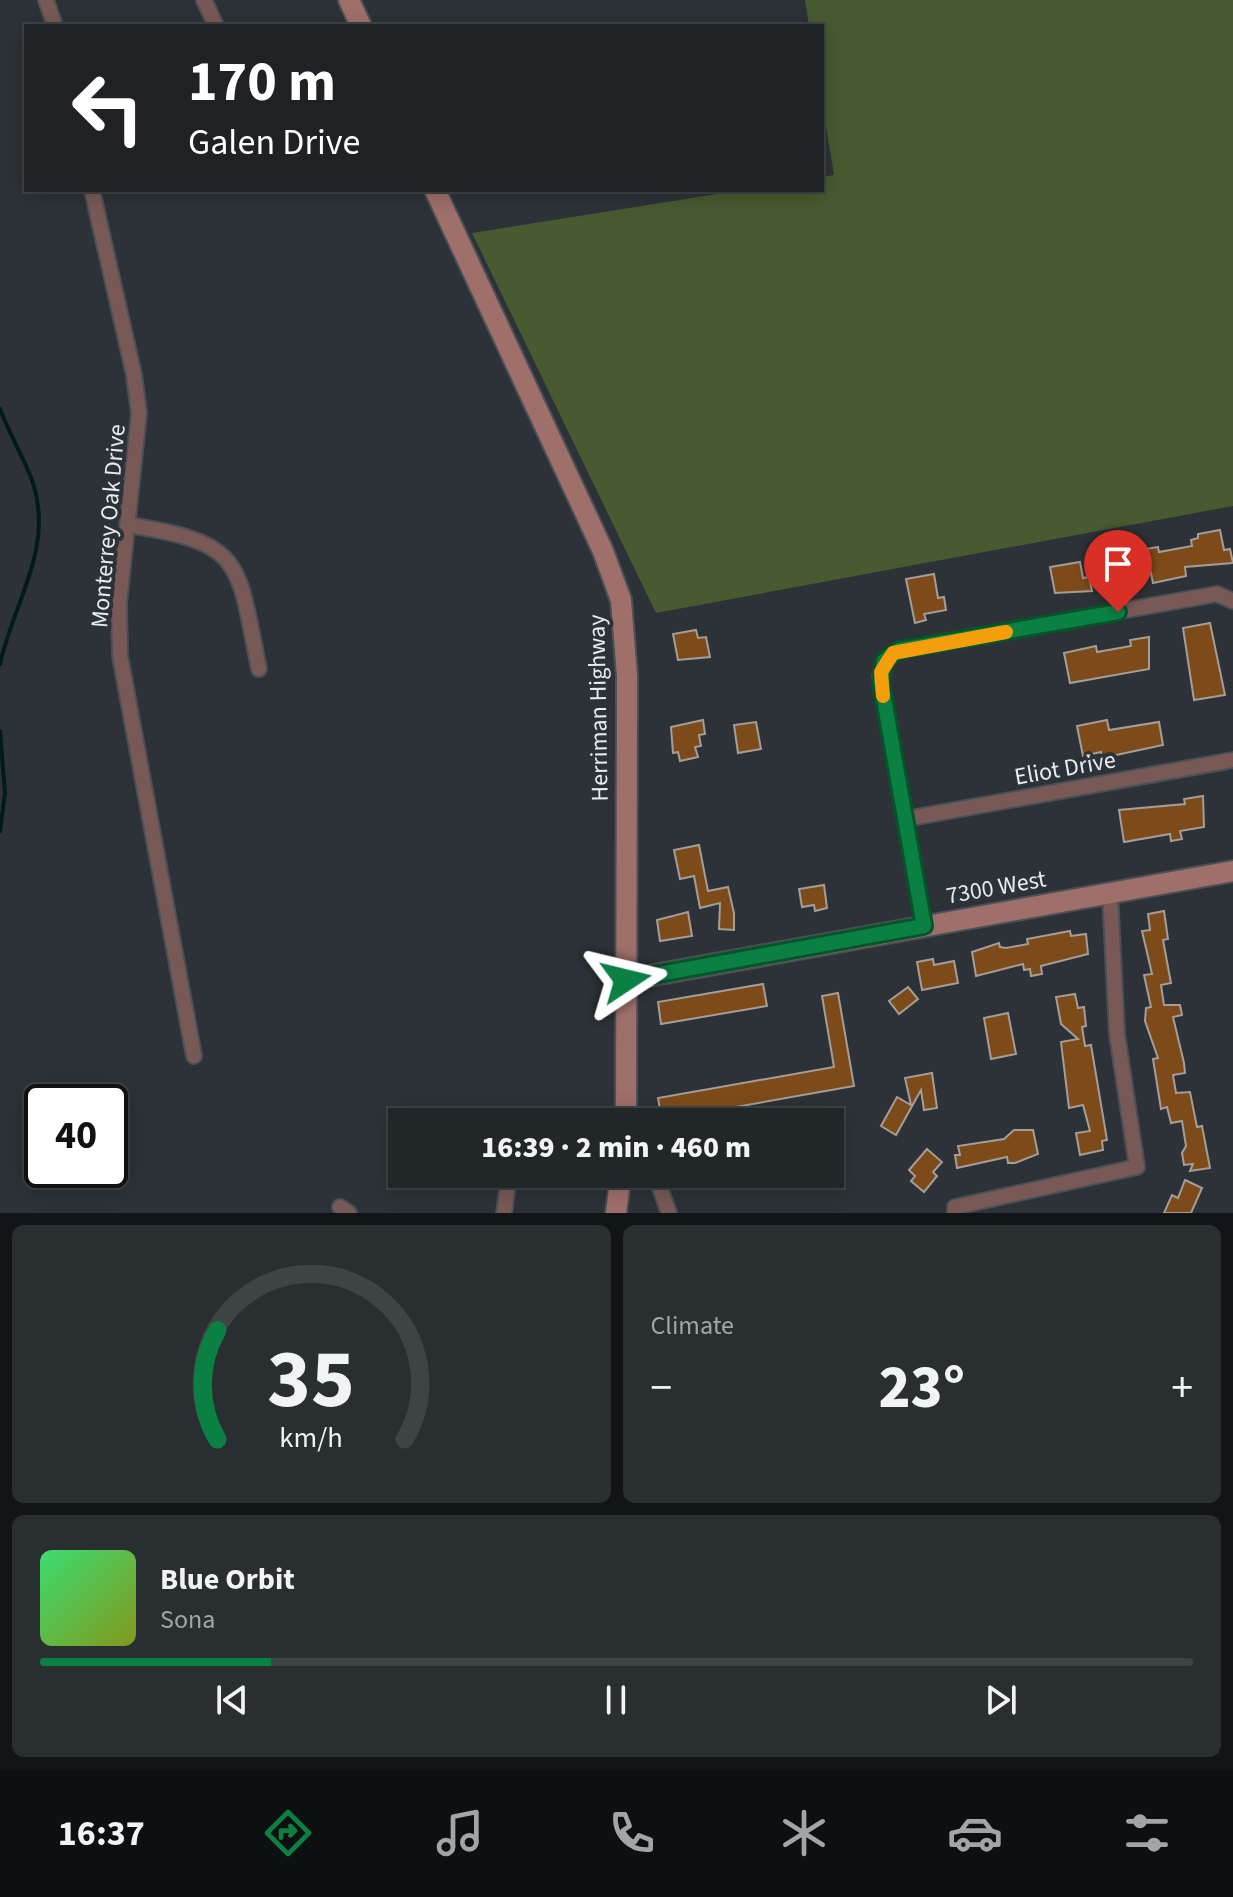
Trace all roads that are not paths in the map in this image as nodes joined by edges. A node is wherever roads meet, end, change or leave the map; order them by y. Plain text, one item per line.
1 (46, 0) edge
2 (204, 0) edge
3 (349, 0) edge
4 (54, 24) edge
5 (215, 24) edge
6 (360, 24) edge
7 (92, 192) edge
8 (436, 192) edge
9 (128, 525) junction
10 (1230, 599) edge
11 (259, 669) dead end
12 (1233, 760) edge
13 (905, 819) junction
14 (1233, 871) edge
15 (1110, 893) junction
16 (924, 926) junction
17 (626, 980) junction
18 (194, 1056) dead end
19 (627, 1098) junction
20 (627, 1108) edge
21 (631, 1108) edge
22 (507, 1188) edge
23 (619, 1188) edge
24 (660, 1188) edge
25 (955, 1210) edge
26 (504, 1213) edge
27 (616, 1213) edge
28 (669, 1213) edge

1 - 4 street
2 - 5 street
3 - 6 main road
7 - 9 street, Monterrey Oak Drive
8 - 17 main road, Herriman Highway
9 - 11 street
9 - 18 street, Monterrey Oak Drive
10 - 13 street
12 - 13 street, Eliot Drive
13 - 16 street
14 - 15 main road, 7300 West
15 - 16 main road, 7300 West
15 - 25 street
16 - 17 main road, 7300 West
17 - 19 main road, Herriman Highway
19 - 20 main road, Herriman Highway
19 - 21 street
22 - 26 street
23 - 27 main road
24 - 28 street

